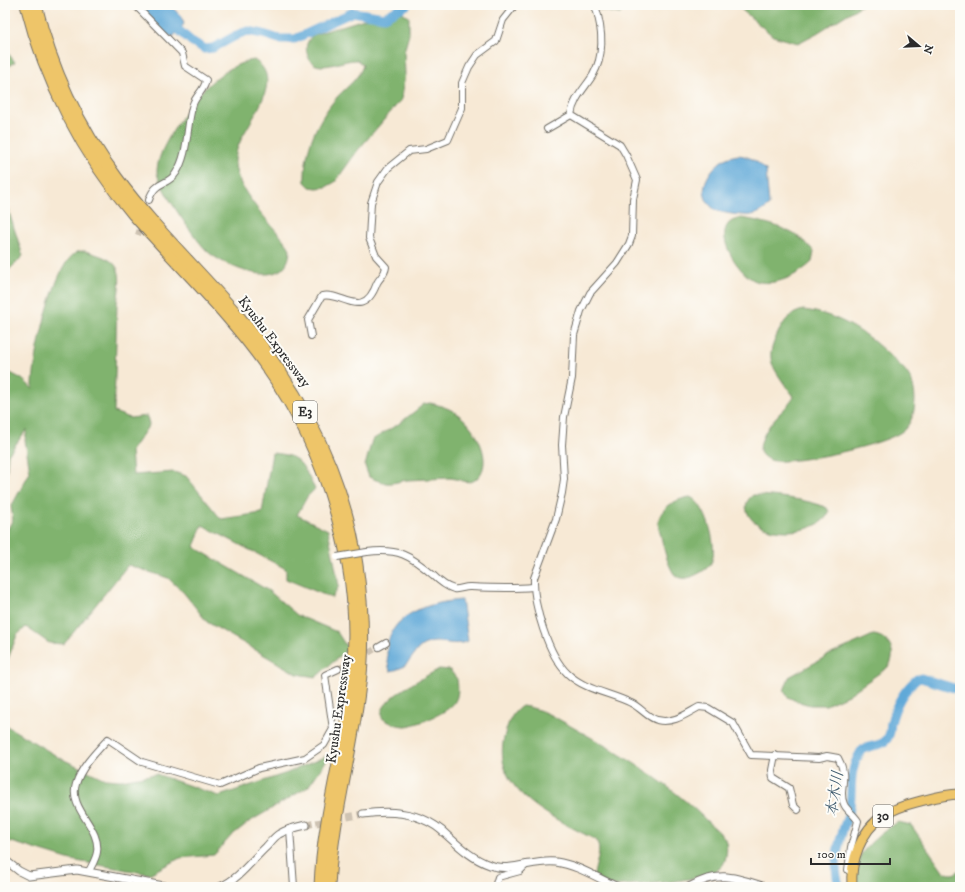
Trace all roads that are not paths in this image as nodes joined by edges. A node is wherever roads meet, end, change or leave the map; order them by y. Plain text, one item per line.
1 (136, 5) edge
2 (515, 5) edge
3 (596, 5) edge
4 (32, 8) edge
5 (571, 115) junction
6 (547, 129) dead end
7 (149, 200) dead end
8 (312, 336) dead end
9 (338, 558) dead end
10 (533, 587) junction
11 (386, 643) dead end
12 (379, 647) tunnel mouth
13 (338, 669) tunnel mouth
14 (775, 756) junction
15 (960, 794) edge
16 (798, 810) dead end
17 (363, 814) tunnel mouth
18 (306, 826) tunnel mouth
19 (290, 829) junction
20 (5, 860) edge
21 (527, 864) junction
22 (89, 871) junction
23 (852, 873) junction
24 (142, 885) edge
25 (169, 887) edge
26 (220, 887) edge
27 (294, 887) edge
28 (320, 887) edge
29 (329, 887) edge
30 (495, 887) edge
31 (618, 887) edge
32 (689, 887) edge
33 (765, 887) edge
34 (852, 887) edge

1 - 7 street
2 - 8 street
3 - 5 street
4 - 28 highway, Kyushu Expressway / E3
4 - 29 highway, Kyushu Expressway / E3
5 - 6 street
5 - 10 street
9 - 10 street, bridge
10 - 14 street
11 - 12 street
13 - 22 street
14 - 16 street
14 - 23 street
15 - 23 main road, 30
17 - 21 street
18 - 19 street
19 - 26 street
19 - 27 street
20 - 22 street
21 - 30 street
21 - 31 street
22 - 24 street
23 - 34 main road, 30
24 - 25 street
32 - 33 street

